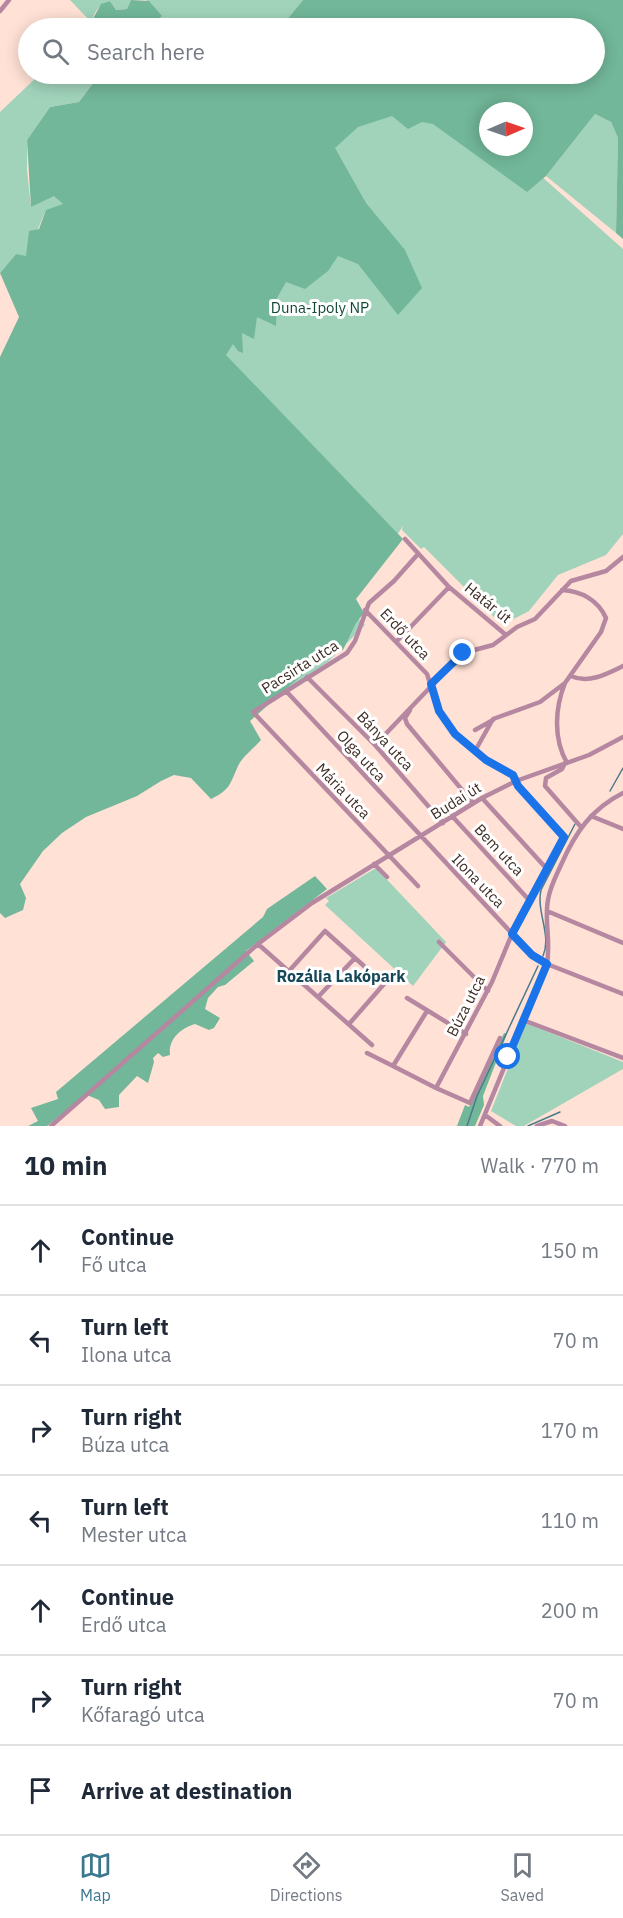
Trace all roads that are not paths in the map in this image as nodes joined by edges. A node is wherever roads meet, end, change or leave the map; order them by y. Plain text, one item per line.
1 (9, 0) edge
2 (0, 11) edge
3 (405, 540) dead end
4 (418, 554) junction
5 (623, 557) edge
6 (449, 587) junction
7 (562, 590) junction
8 (365, 610) junction
9 (506, 635) junction
10 (397, 641) junction
11 (623, 666) edge
12 (571, 676) junction
13 (307, 677) junction
14 (565, 683) junction
15 (431, 684) junction
16 (285, 692) junction
17 (414, 702) junction
18 (253, 712) joint
19 (493, 719) junction
20 (475, 730) dead end
21 (623, 737) edge
22 (375, 745) junction
23 (475, 751) junction
24 (566, 763) junction
25 (516, 781) junction
26 (623, 793) edge
27 (482, 798) junction
28 (473, 803) junction
29 (452, 816) junction
30 (591, 816) junction
31 (443, 823) junction
32 (581, 827) junction
33 (623, 829) edge
34 (419, 837) junction
35 (564, 837) joint
36 (388, 855) junction
37 (374, 864) junction
38 (546, 868) junction
39 (387, 877) dead end
40 (418, 886) dead end
41 (529, 900) junction
42 (547, 911) junction
43 (512, 934) junction
44 (439, 942) dead end
45 (623, 943) edge
46 (258, 944) junction
47 (355, 958) junction
48 (547, 964) junction
49 (289, 971) junction
50 (488, 991) junction
51 (623, 994) edge
52 (318, 997) junction
53 (407, 998) dead end
54 (427, 1011) junction
55 (523, 1020) junction
56 (349, 1024) junction
57 (466, 1034) junction
58 (500, 1038) dead end
59 (372, 1045) dead end
60 (367, 1053) dead end
61 (623, 1058) edge
62 (393, 1066) junction
63 (436, 1088) junction
64 (485, 1115) junction
65 (51, 1126) edge
66 (480, 1126) edge
67 (500, 1126) edge
68 (537, 1126) edge
69 (566, 1126) edge

1 - 2 street
3 - 4 street, Határ út
4 - 6 street, Határ út
4 - 8 street, Pacsirta utca
5 - 7 street, Határ út
6 - 9 street, Határ út
6 - 10 street
7 - 9 street, Határ út
7 - 12 street
8 - 10 street, Erdő utca
8 - 13 street, Pacsirta utca
9 - 15 street
10 - 15 street, Erdő utca
11 - 12 street
12 - 14 street
13 - 16 street, Pacsirta utca
13 - 22 street, Bánya utca
14 - 19 street
14 - 24 street
15 - 17 street
15 - 23 street, Erdő utca
16 - 18 street, Pacsirta utca
16 - 34 street, Olga utca
17 - 22 street
17 - 28 street
18 - 36 street, Mária utca
19 - 20 street
19 - 23 street
21 - 24 street, Budai út
22 - 31 street, Bánya utca
23 - 25 street, Erdő utca
24 - 25 street, Budai út
24 - 32 street
25 - 27 street, Budai út
25 - 35 street, Erdő utca
26 - 30 street
27 - 28 street, Budai út
27 - 38 street
28 - 29 street, Budai út
29 - 31 street, Budai út
29 - 41 street, Bem utca
30 - 32 street
30 - 33 street
31 - 34 street, Budai út
32 - 42 street
34 - 36 street, Budai út
34 - 43 street, Ilona utca
35 - 38 street, Búza utca
36 - 37 street, Budai út
36 - 40 street, Mária utca
37 - 39 street
37 - 46 street, Budai út
38 - 41 street, Búza utca
41 - 43 street, Búza utca
42 - 45 street
42 - 48 street
43 - 48 street, Ilona utca
43 - 50 street, Búza utca
44 - 50 street
46 - 49 street
46 - 65 street, Budai út
47 - 49 street
47 - 52 street
47 - 56 street
48 - 51 street, Ilona utca
48 - 55 street
49 - 52 street
50 - 57 street, Búza utca
52 - 56 street
53 - 54 street
54 - 57 street
54 - 62 street
55 - 61 street
55 - 64 street
56 - 59 street
57 - 63 street, Búza utca
58 - 63 street
60 - 62 street
62 - 63 street
64 - 66 street
64 - 67 street
68 - 69 street

